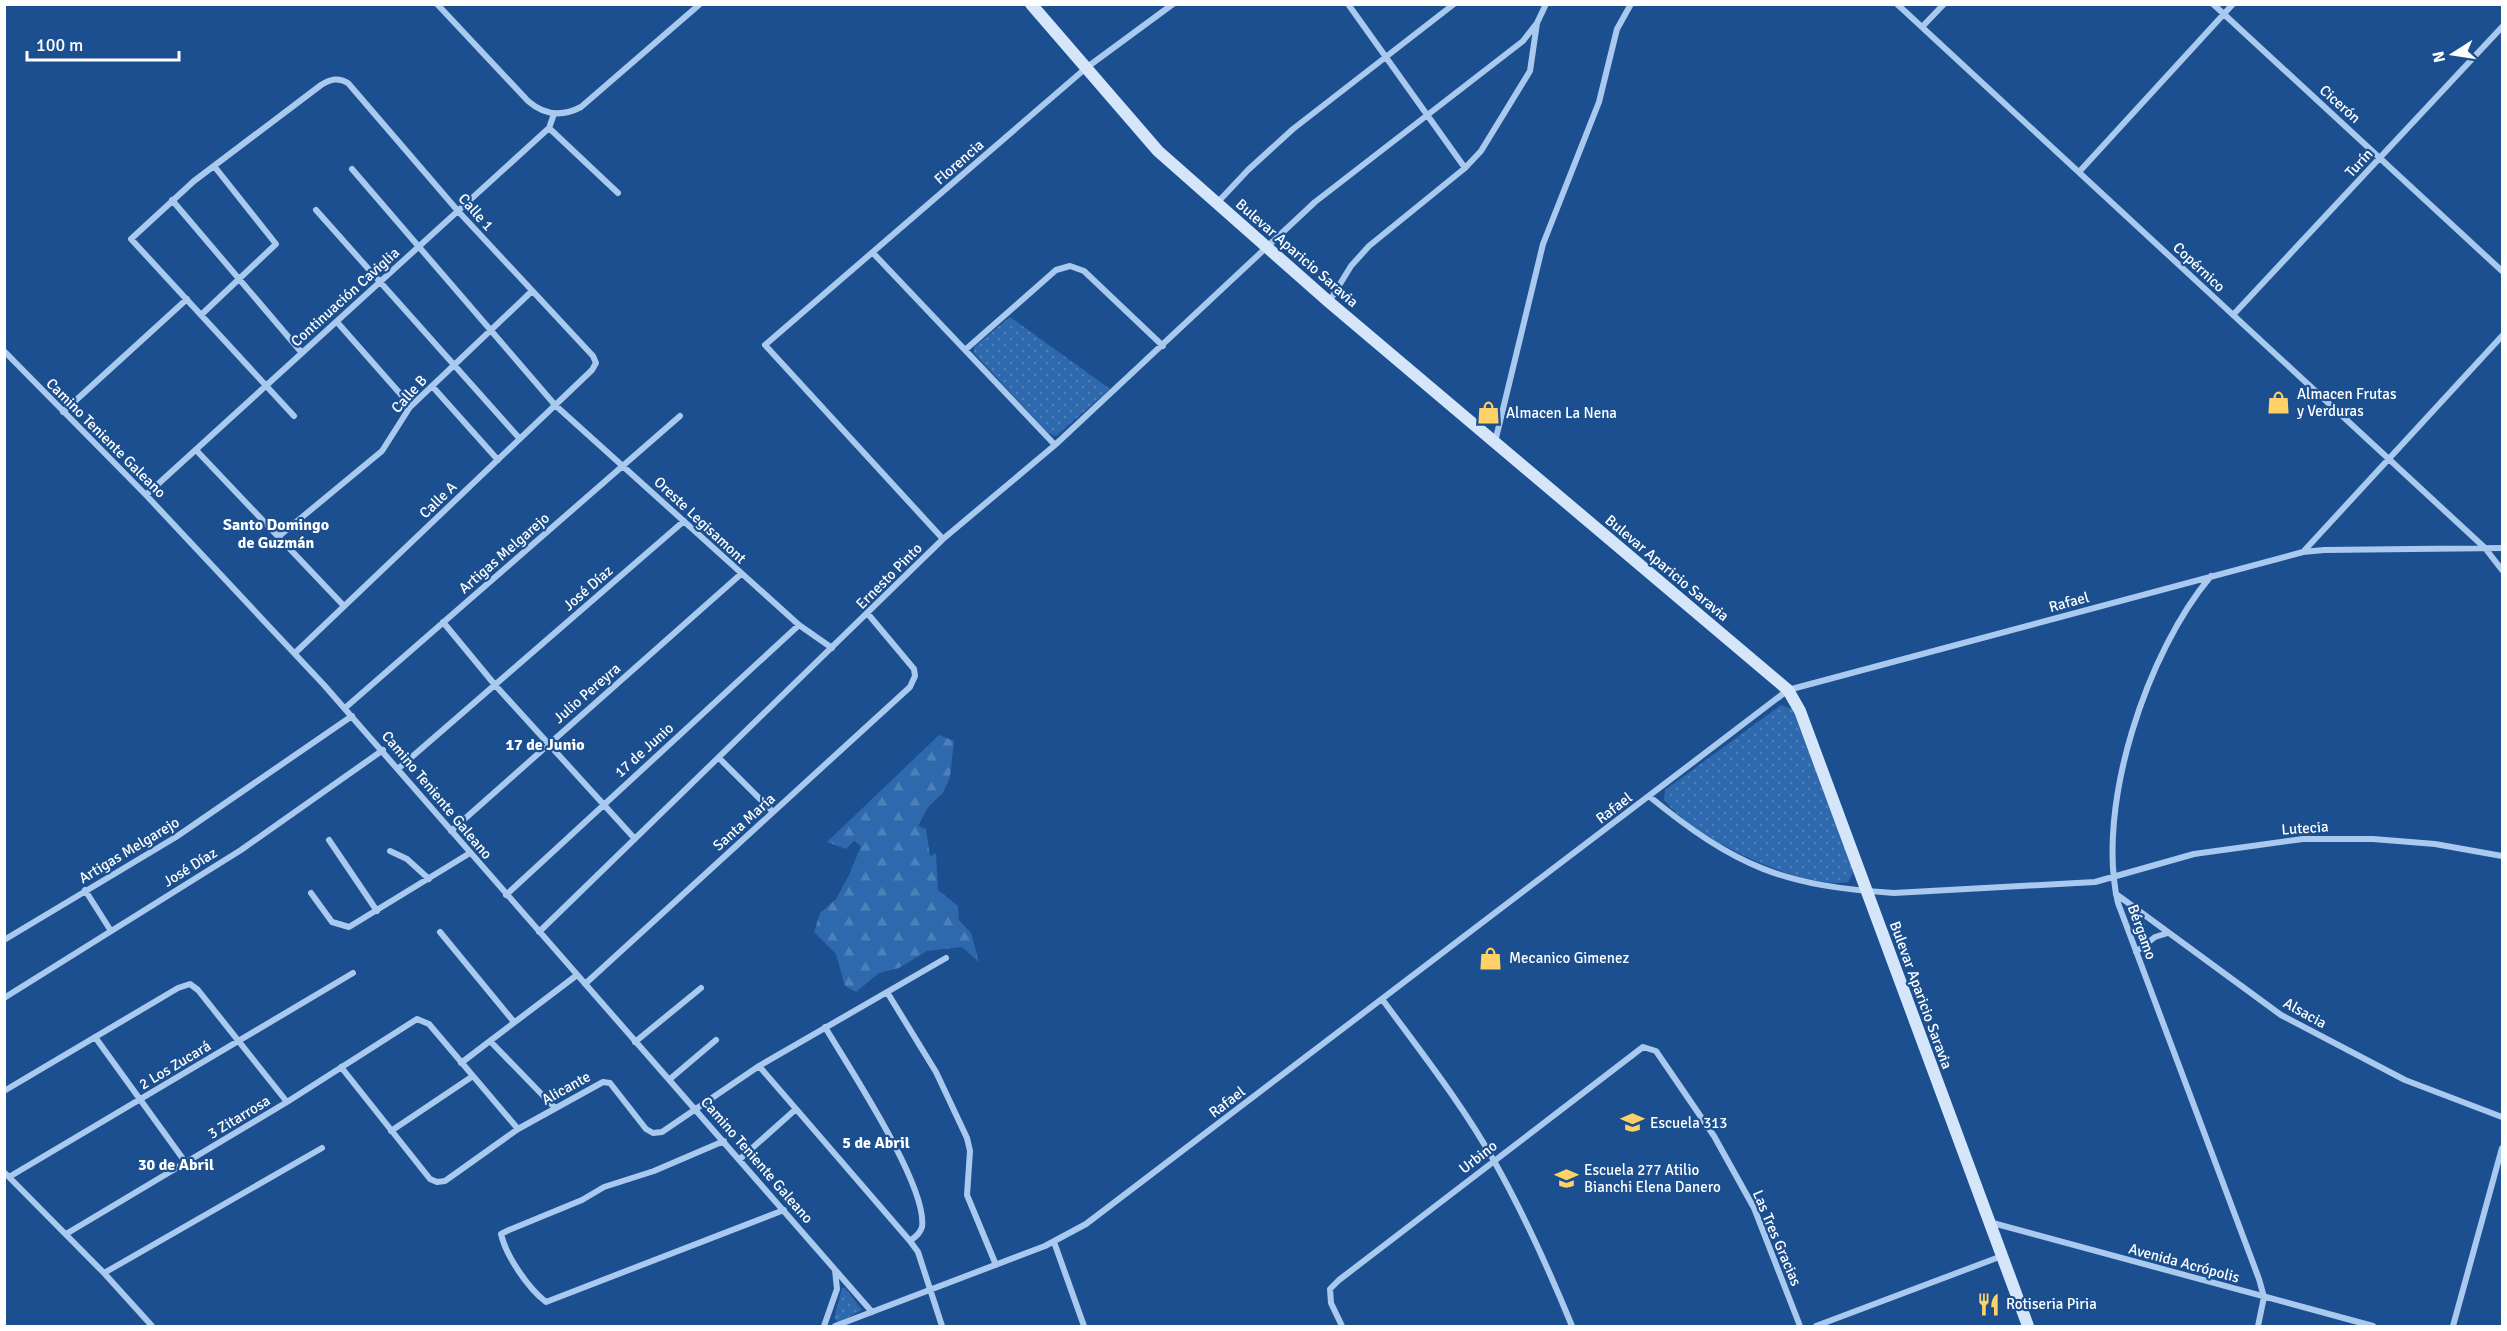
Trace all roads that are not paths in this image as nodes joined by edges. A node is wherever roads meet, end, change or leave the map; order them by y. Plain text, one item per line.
1 (437, 4) edge
2 (700, 4) edge
3 (1030, 4) edge
4 (1173, 4) edge
5 (1347, 4) edge
6 (1454, 4) edge
7 (1546, 4) edge
8 (1631, 4) edge
9 (1897, 4) edge
10 (1944, 4) edge
11 (2213, 4) edge
12 (2233, 4) edge
13 (2224, 14) junction
14 (1537, 23) junction
15 (1922, 27) junction
16 (2502, 27) edge
17 (1385, 57) junction
18 (1086, 68) junction
19 (554, 114) junction
20 (1426, 115) junction
21 (549, 129) junction
22 (2380, 158) junction
23 (214, 166) junction
24 (1465, 168) junction
25 (352, 169) dead end
26 (2079, 172) junction
27 (618, 194) dead end
28 (172, 200) junction
29 (1218, 202) junction
30 (316, 210) dead end
31 (458, 211) junction
32 (419, 247) junction
33 (1267, 248) junction
34 (873, 253) junction
35 (2502, 272) edge
36 (239, 278) junction
37 (380, 282) junction
38 (531, 291) junction
39 (187, 299) junction
40 (1329, 302) junction
41 (201, 315) junction
42 (2233, 315) junction
43 (336, 322) junction
44 (490, 329) junction
45 (2502, 336) edge
46 (1163, 346) junction
47 (965, 350) junction
48 (4, 351) edge
49 (302, 353) junction
50 (596, 363) joint
51 (454, 365) junction
52 (267, 385) junction
53 (432, 386) junction
54 (555, 405) junction
55 (411, 406) junction
56 (63, 412) junction
57 (294, 416) dead end
58 (680, 416) dead end
59 (520, 439) junction
60 (1495, 442) junction
61 (1055, 445) junction
62 (196, 450) junction
63 (2387, 459) junction
64 (498, 460) junction
65 (623, 465) junction
66 (146, 495) junction
67 (684, 521) junction
68 (278, 537) junction
69 (943, 539) junction
70 (2485, 548) junction
71 (2502, 548) edge
72 (2302, 552) junction
73 (2502, 570) edge
74 (741, 574) junction
75 (2211, 576) junction
76 (344, 606) junction
77 (868, 614) junction
78 (443, 622) junction
79 (799, 625) junction
80 (832, 648) junction
81 (295, 653) junction
82 (495, 685) junction
83 (1788, 690) junction
84 (345, 708) junction
85 (352, 716) junction
86 (548, 744) junction
87 (382, 750) junction
88 (718, 758) junction
89 (399, 768) junction
90 (1650, 797) junction
91 (603, 804) junction
92 (773, 812) junction
93 (451, 831) junction
94 (635, 838) junction
95 (329, 840) dead end
96 (390, 851) dead end
97 (470, 853) junction
98 (2502, 856) edge
99 (429, 879) junction
100 (2113, 879) junction
101 (85, 890) junction
102 (1866, 891) junction
103 (311, 892) dead end
104 (2116, 894) junction
105 (506, 895) junction
106 (377, 911) junction
107 (111, 931) junction
108 (539, 932) junction
109 (440, 933) dead end
110 (2168, 933) junction
111 (4, 940) edge
112 (2136, 952) junction
113 (946, 958) dead end
114 (353, 973) dead end
115 (577, 975) junction
116 (585, 984) junction
117 (701, 988) dead end
118 (887, 992) junction
119 (4, 998) edge
120 (1382, 999) junction
121 (514, 1023) junction
122 (825, 1027) junction
123 (95, 1037) junction
124 (716, 1040) dead end
125 (238, 1041) junction
126 (490, 1041) junction
127 (635, 1042) junction
128 (1643, 1047) joint
129 (461, 1063) junction
130 (759, 1066) junction
131 (340, 1067) junction
132 (473, 1076) junction
133 (670, 1078) junction
134 (4, 1091) edge
135 (140, 1099) junction
136 (287, 1102) junction
137 (555, 1108) junction
138 (796, 1109) junction
139 (698, 1110) junction
140 (2502, 1117) edge
141 (518, 1129) junction
142 (391, 1131) junction
143 (724, 1141) junction
144 (321, 1148) dead end
145 (2502, 1148) edge
146 (740, 1159) junction
147 (1494, 1160) junction
148 (186, 1163) junction
149 (7, 1174) edge
150 (784, 1210) junction
151 (1988, 1222) junction
152 (66, 1234) junction
153 (910, 1240) junction
154 (1054, 1242) junction
155 (2002, 1256) junction
156 (996, 1265) junction
157 (835, 1269) junction
158 (104, 1273) junction
159 (930, 1291) junction
160 (2264, 1297) junction
161 (872, 1312) junction
162 (152, 1326) edge
163 (824, 1326) edge
164 (835, 1326) edge
165 (942, 1326) edge
166 (1084, 1326) edge
167 (1342, 1326) edge
168 (1572, 1326) edge
169 (1800, 1326) edge
170 (1816, 1326) edge
171 (2028, 1326) edge
172 (2258, 1326) edge
173 (2373, 1326) edge
174 (2453, 1326) edge

1 - 19 street
2 - 19 street
3 - 18 street, Bulevar Aparicio Saravia
4 - 18 street, Florencia
5 - 17 street
6 - 17 street
7 - 14 street
8 - 60 street
9 - 15 street, Copérnico
10 - 15 street
11 - 13 street, Cicerón
12 - 13 street
13 - 22 street, Cicerón
13 - 26 street
14 - 20 street, Ernesto Pinto
14 - 24 street
15 - 26 street, Copérnico
16 - 22 street, Turín
17 - 20 street
17 - 29 street
18 - 29 street, Bulevar Aparicio Saravia
18 - 34 street, Florencia
19 - 21 street, Continuación Caviglia
20 - 24 street
20 - 33 street, Ernesto Pinto
21 - 27 street
21 - 31 street, Continuación Caviglia
22 - 35 street, Cicerón
22 - 42 street, Turín
23 - 28 street
23 - 31 street, Calle 1
23 - 36 street
24 - 40 street
25 - 32 street, Oreste Legisamont
26 - 42 street, Copérnico
28 - 36 street
28 - 39 street
29 - 33 street, Bulevar Aparicio Saravia
30 - 37 street
31 - 32 street, Continuación Caviglia
31 - 38 street, Calle 1
32 - 37 street, Continuación Caviglia
32 - 44 street, Oreste Legisamont
33 - 40 street, Bulevar Aparicio Saravia
33 - 46 street, Ernesto Pinto
34 - 47 street
34 - 69 street, Florencia
36 - 41 street
36 - 49 street
37 - 43 street, Continuación Caviglia
37 - 51 street
38 - 44 street, Calle B
38 - 50 street, Calle 1
39 - 41 street
39 - 56 street
40 - 60 street, Bulevar Aparicio Saravia
41 - 52 street
42 - 63 street, Copérnico
43 - 49 street, Continuación Caviglia
43 - 55 street
44 - 51 street, Calle B
44 - 54 street, Oreste Legisamont
45 - 63 street
46 - 47 street
46 - 61 street, Ernesto Pinto
47 - 61 street
48 - 56 street, Camino Teniente Galeano
49 - 52 street, Continuación Caviglia
50 - 54 street, Calle A
51 - 53 street, Calle B
51 - 59 street
52 - 57 street
52 - 62 street, Continuación Caviglia
53 - 55 street, Calle B
53 - 64 street
54 - 59 street, Calle A
54 - 65 street, Oreste Legisamont
55 - 68 street, Calle B
56 - 66 street, Camino Teniente Galeano
58 - 65 street, Artigas Melgarejo
59 - 64 street, Calle A
60 - 83 street, Bulevar Aparicio Saravia
61 - 69 street, Ernesto Pinto
62 - 66 street, Continuación Caviglia
62 - 68 street
63 - 70 street, Copérnico
63 - 72 street
64 - 76 street, Calle A
65 - 67 street, Oreste Legisamont
65 - 78 street, Artigas Melgarejo
66 - 81 street, Camino Teniente Galeano
67 - 74 street, Oreste Legisamont
67 - 82 street, José Díaz
68 - 76 street
69 - 77 street, Ernesto Pinto
70 - 71 street, Rafael
70 - 72 street, Rafael
70 - 73 street, Copérnico
72 - 75 street, Rafael
74 - 79 street, Oreste Legisamont
74 - 86 street, Julio Pereyra
75 - 83 street, Rafael
75 - 100 street, Bérgamo
76 - 81 street, Calle A
77 - 80 street, Ernesto Pinto
77 - 92 street, Santa María
78 - 82 street
78 - 84 street, Artigas Melgarejo
79 - 80 street, Oreste Legisamont
79 - 91 street, 17 de Junio
80 - 88 street, Ernesto Pinto
81 - 84 street, Camino Teniente Galeano
82 - 86 street
82 - 89 street, José Díaz
83 - 90 street, Rafael
83 - 102 street, Bulevar Aparicio Saravia
84 - 85 street, Camino Teniente Galeano
85 - 87 street, Camino Teniente Galeano
85 - 101 street, Artigas Melgarejo
86 - 91 street
86 - 93 street, Julio Pereyra
87 - 89 street, Camino Teniente Galeano
87 - 107 street, José Díaz
88 - 92 street
88 - 94 street, Ernesto Pinto
89 - 93 street, Camino Teniente Galeano
90 - 102 street
90 - 120 street, Rafael
91 - 94 street
91 - 105 street, 17 de Junio
92 - 116 street, Santa María
93 - 97 street, Camino Teniente Galeano
94 - 108 street, Ernesto Pinto
95 - 106 street
96 - 99 street
97 - 99 street
97 - 105 street, Camino Teniente Galeano
98 - 100 street, Lutecia
99 - 106 street
100 - 102 street
100 - 104 street, Bérgamo
101 - 107 street
101 - 111 street, Artigas Melgarejo
102 - 151 street, Bulevar Aparicio Saravia
103 - 106 street
104 - 110 street, Alsacia
104 - 112 street, Bérgamo
105 - 108 street, Camino Teniente Galeano
107 - 119 street, José Díaz
108 - 115 street, Camino Teniente Galeano
109 - 121 street
110 - 112 street
110 - 140 street, Alsacia
112 - 160 street, Bérgamo
113 - 118 street
114 - 125 street, 2 Los Zucará
115 - 116 street, Camino Teniente Galeano
115 - 121 street
116 - 127 street, Camino Teniente Galeano
117 - 127 street
118 - 122 street
118 - 156 street
120 - 147 street
120 - 154 street, Rafael
121 - 126 street
122 - 130 street
122 - 153 street
123 - 125 street
123 - 134 street
123 - 135 street
124 - 133 street
125 - 135 street, 2 Los Zucará
125 - 136 street
126 - 129 street
126 - 137 street
127 - 133 street, Camino Teniente Galeano
128 - 147 street, Urbino
128 - 169 street, Las Tres Gracias
129 - 131 street, 3 Zitarrosa
129 - 132 street
130 - 138 street
130 - 139 street
131 - 136 street, 3 Zitarrosa
131 - 142 street
132 - 141 street
132 - 142 street
133 - 139 street, Camino Teniente Galeano
135 - 148 street
135 - 149 street, 2 Los Zucará
136 - 148 street, 3 Zitarrosa
137 - 139 street, Alicante
137 - 141 street, Alicante
138 - 146 street
138 - 153 street
139 - 143 street, Camino Teniente Galeano
141 - 142 street, Alicante
143 - 146 street, Camino Teniente Galeano
143 - 150 street
144 - 158 street
145 - 174 street
146 - 150 street, Camino Teniente Galeano
147 - 167 street, Urbino
147 - 168 street
148 - 152 street, 3 Zitarrosa
149 - 152 street
150 - 157 street, Camino Teniente Galeano
151 - 155 street, Bulevar Aparicio Saravia
151 - 160 street, Avenida Acrópolis
152 - 158 street
153 - 159 street
154 - 156 street, Rafael
154 - 166 street
155 - 170 street
155 - 171 street, Bulevar Aparicio Saravia
156 - 159 street, Rafael
157 - 161 street, Camino Teniente Galeano
157 - 163 street
158 - 162 street
159 - 161 street, Rafael
159 - 165 street
160 - 172 street
160 - 173 street, Avenida Acrópolis
161 - 164 street, Rafael

